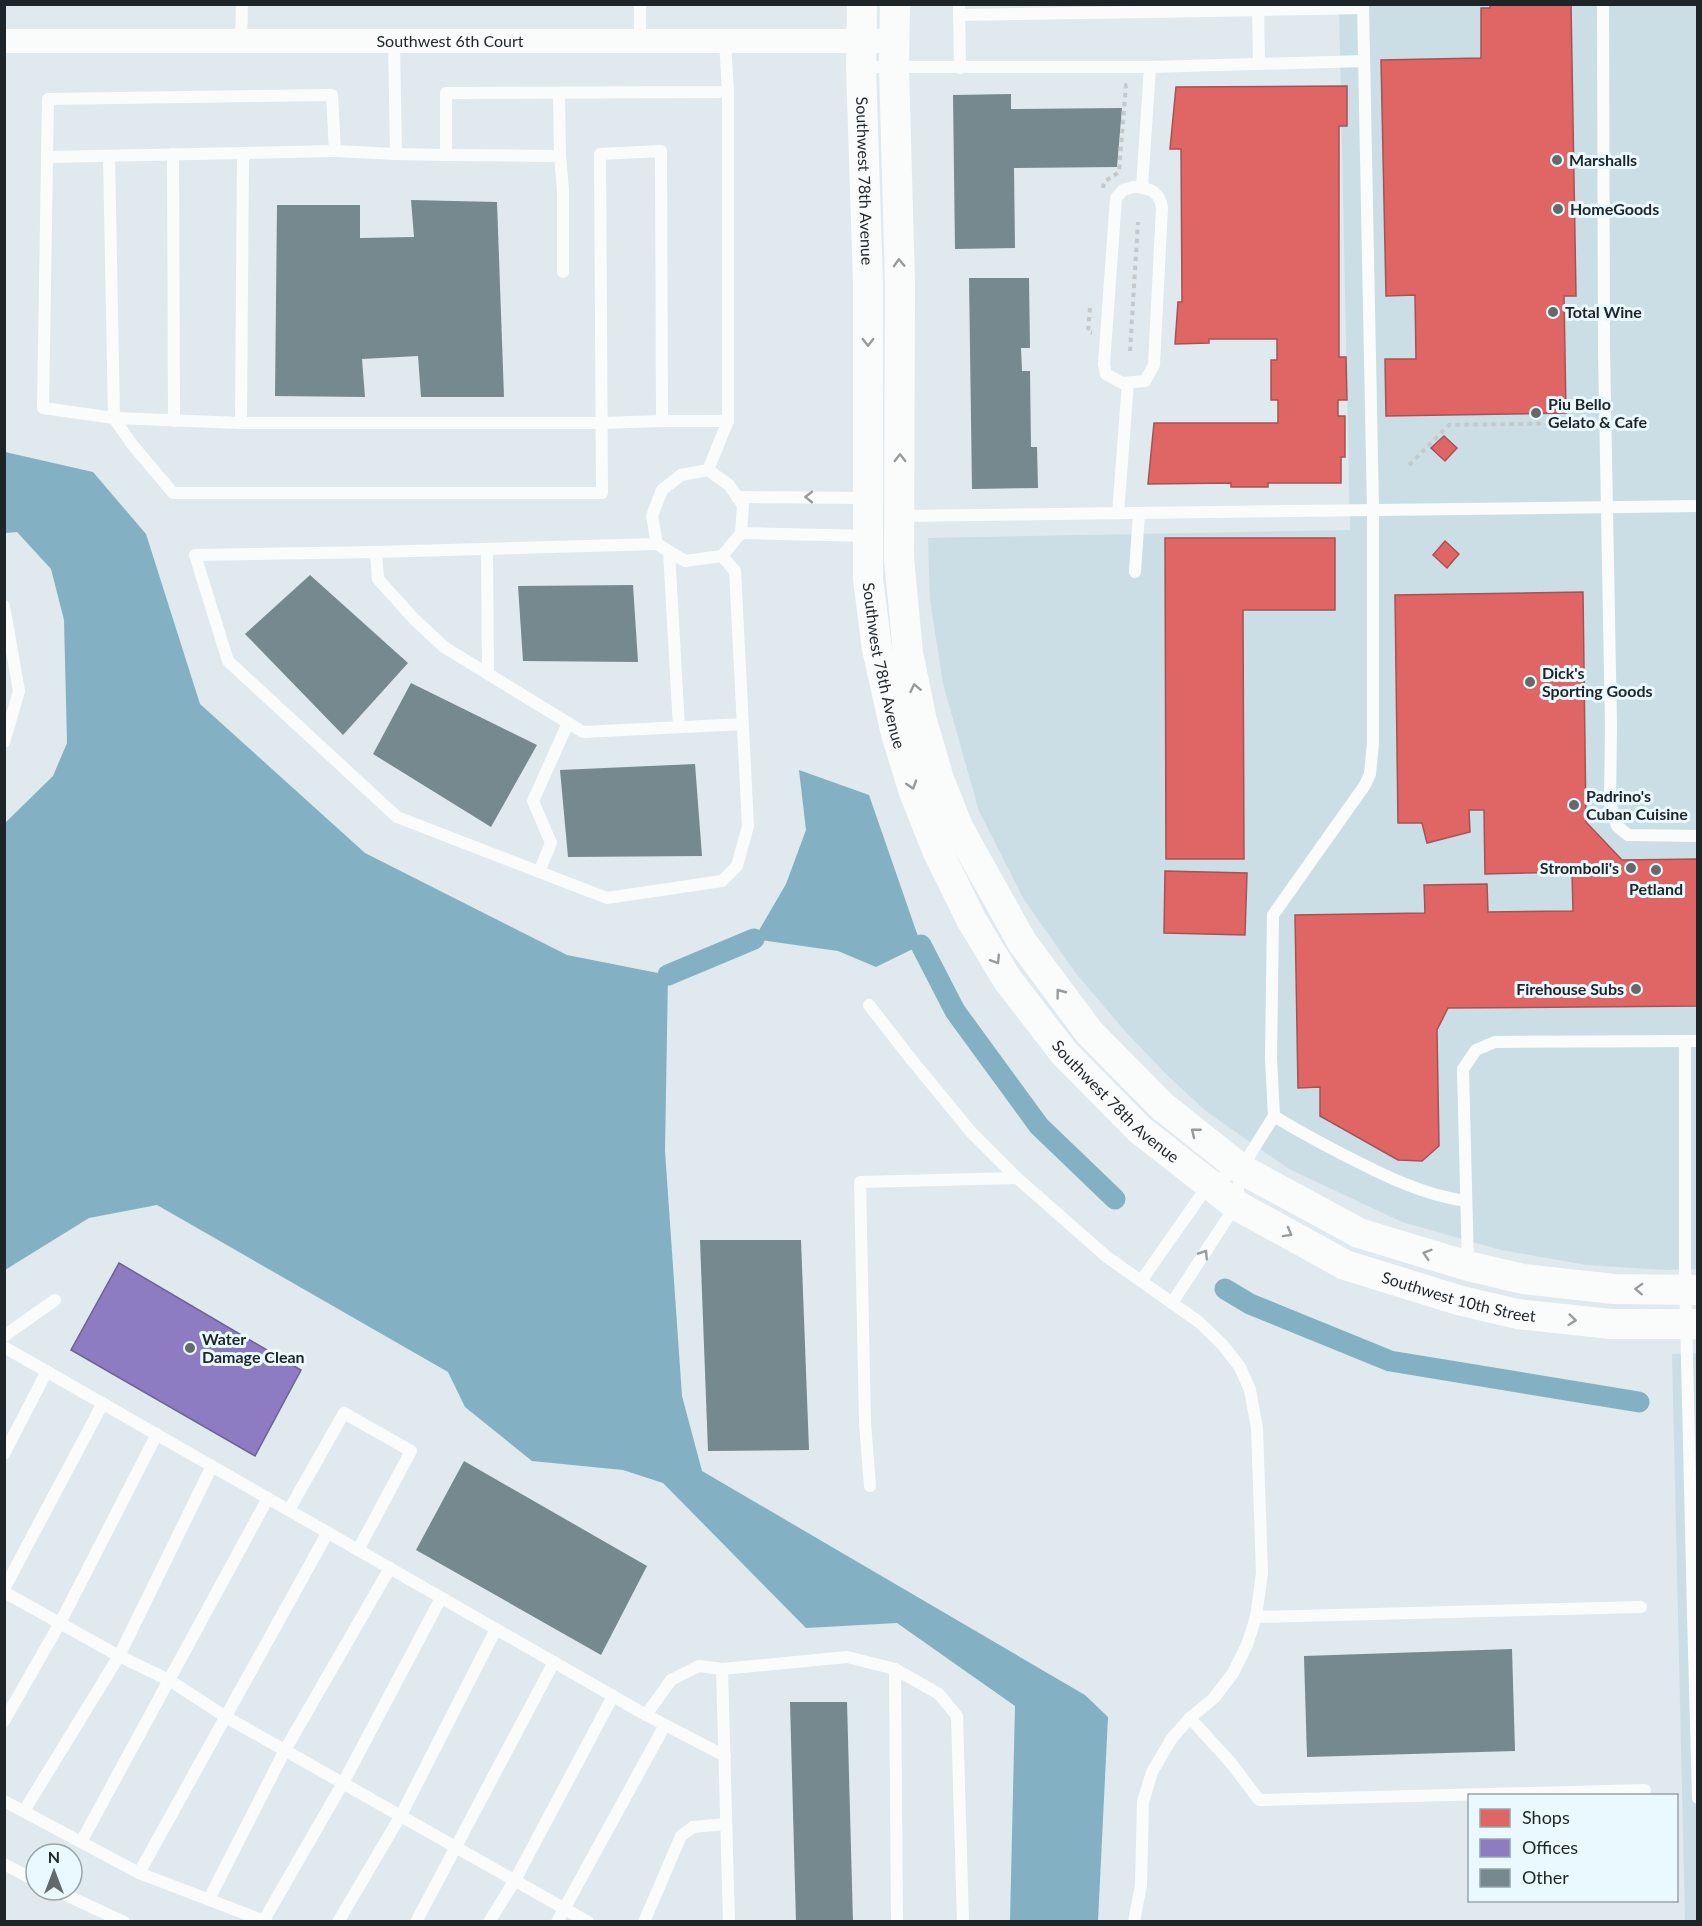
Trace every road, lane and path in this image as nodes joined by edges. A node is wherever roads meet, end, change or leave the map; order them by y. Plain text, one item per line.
1 (242, 4) edge
2 (640, 4) edge
3 (862, 4) edge
4 (895, 4) edge
5 (1603, 4) edge
6 (1363, 6) edge
7 (1258, 7) edge
8 (1211, 8) edge
9 (959, 10) edge
10 (4, 41) edge
11 (242, 41) junction
12 (394, 41) junction
13 (640, 41) junction
14 (725, 41) junction
15 (861, 54) junction
16 (894, 54) junction
17 (1364, 61) junction
18 (1259, 64) junction
19 (1150, 67) junction
20 (960, 68) junction
21 (728, 92) junction
22 (559, 93) junction
23 (335, 152) junction
24 (243, 153) junction
25 (173, 154) junction
26 (396, 154) junction
27 (447, 155) junction
28 (109, 156) junction
29 (560, 156) junction
30 (47, 157) junction
31 (1142, 187) junction
32 (1138, 222) dead end
33 (563, 272) dead end
34 (1130, 351) dead end
35 (1128, 384) junction
36 (114, 418) junction
37 (174, 421) junction
38 (662, 421) junction
39 (728, 421) junction
40 (241, 423) junction
41 (600, 423) junction
42 (1581, 423) dead end
43 (868, 458) junction
44 (1408, 465) dead end
45 (708, 471) junction
46 (737, 496) junction
47 (868, 498) junction
48 (1606, 506) junction
49 (1698, 506) edge
50 (1372, 510) junction
51 (1118, 513) junction
52 (1139, 513) junction
53 (901, 516) junction
54 (741, 533) junction
55 (868, 536) junction
56 (657, 544) junction
57 (487, 549) junction
58 (376, 552) junction
59 (669, 552) junction
60 (722, 556) junction
61 (899, 558) junction
62 (1135, 572) dead end
63 (4, 606) edge
64 (8, 643) edge
65 (488, 674) junction
66 (19, 691) junction
67 (4, 695) edge
68 (568, 723) junction
69 (743, 724) junction
70 (680, 727) junction
71 (4, 742) edge
72 (1698, 836) edge
73 (539, 872) junction
74 (869, 1005) dead end
75 (1691, 1042) edge
76 (1274, 1116) junction
77 (1241, 1169) junction
78 (1017, 1178) junction
79 (1209, 1184) junction
80 (1466, 1201) junction
81 (1236, 1205) junction
82 (1468, 1266) junction
83 (1141, 1281) junction
84 (1692, 1290) edge
85 (55, 1300) dead end
86 (1172, 1303) junction
87 (1692, 1324) edge
88 (4, 1336) edge
89 (4, 1347) edge
90 (47, 1371) junction
91 (1692, 1379) edge
92 (103, 1403) junction
93 (157, 1434) junction
94 (4, 1454) edge
95 (212, 1466) junction
96 (870, 1486) dead end
97 (268, 1498) junction
98 (289, 1510) junction
99 (328, 1532) junction
100 (358, 1550) junction
101 (390, 1568) junction
102 (4, 1590) edge
103 (441, 1598) junction
104 (1641, 1607) dead end
105 (1695, 1613) edge
106 (1256, 1617) junction
107 (60, 1623) junction
108 (496, 1629) junction
109 (118, 1656) junction
110 (554, 1662) junction
111 (722, 1669) junction
112 (895, 1669) junction
113 (169, 1680) junction
114 (612, 1696) junction
115 (646, 1715) junction
116 (226, 1717) junction
117 (1190, 1718) junction
118 (4, 1721) edge
119 (666, 1725) junction
120 (285, 1750) junction
121 (725, 1756) junction
122 (1697, 1766) edge
123 (343, 1783) junction
124 (1645, 1790) dead end
125 (1491, 1794) edge
126 (1468, 1795) edge
127 (1698, 1798) edge
128 (4, 1801) edge
129 (24, 1811) junction
130 (401, 1815) junction
131 (726, 1824) junction
132 (81, 1842) joint
133 (84, 1844) edge
134 (455, 1846) junction
135 (4, 1864) edge
136 (139, 1873) junction
137 (24, 1875) edge
138 (515, 1880) junction
139 (209, 1899) junction
140 (81, 1902) edge
141 (564, 1908) junction
142 (265, 1921) edge
143 (124, 1922) edge
144 (338, 1922) edge
145 (416, 1922) edge
146 (489, 1922) edge
147 (557, 1922) edge
148 (588, 1922) edge
149 (644, 1922) edge
150 (729, 1922) edge
151 (897, 1922) edge
152 (963, 1922) edge
153 (1134, 1922) edge

1 - 11 lane
2 - 13 lane
3 - 15 street, Southwest 78th Avenue
4 - 16 street, Southwest 78th Avenue
5 - 48 lane
6 - 7 lane
6 - 17 lane
7 - 8 lane
7 - 18 lane
8 - 9 lane
9 - 20 lane
10 - 11 street, Southwest 6th Court
11 - 12 street, Southwest 6th Court
12 - 13 street, Southwest 6th Court
12 - 26 lane
13 - 14 street, Southwest 6th Court
14 - 15 street, Southwest 6th Court
14 - 21 lane
15 - 16 street, Southwest 6th Court
15 -> 43 street, Southwest 78th Avenue
16 - 20 lane
53 -> 16 street, Southwest 78th Avenue
17 - 18 lane
17 - 50 lane
18 - 19 lane
19 - 20 lane
19 - 31 lane
21 - 22 lane
21 - 39 lane
22 - 27 lane
22 - 29 lane
23 - 24 lane
23 - 26 lane
23 - 30 lane
24 - 25 lane
24 - 40 lane
25 - 28 lane
25 - 37 lane
26 - 27 lane
27 - 29 lane
28 - 30 lane
28 - 36 lane
29 - 33 lane
30 - 36 lane
31 - 35 lane
31 - 35 lane
32 - 34 path
35 - 51 lane
36 - 37 lane
36 - 41 lane
37 - 40 lane
38 - 39 lane
38 - 41 lane
38 - 41 lane
39 - 45 lane
40 - 41 lane
42 - 44 path
43 - 47 street, Southwest 78th Avenue
43 - 53 street
45 - 46 lane
45 - 56 lane
47 -> 46 lane
46 - 54 lane
47 - 55 street, Southwest 78th Avenue
47 - 61 street
48 - 49 lane
48 - 50 lane
48 - 72 lane
50 - 52 lane
50 - 76 lane
51 - 52 lane
51 - 53 lane
52 - 62 lane
53 - 61 street, Southwest 78th Avenue
54 - 55 lane
54 - 60 lane
55 -> 79 street, Southwest 78th Avenue
56 - 57 lane
56 - 59 lane
57 - 58 lane
57 - 65 lane
58 - 65 lane
58 - 73 lane
59 - 60 lane
59 - 70 lane
60 - 69 lane
77 -> 61 street, Southwest 78th Avenue
63 - 64 lane
64 - 66 lane
65 - 68 lane
66 - 67 lane
66 - 71 lane
68 - 70 lane
68 - 73 lane
69 - 70 lane
69 - 73 lane
74 - 78 lane
75 - 80 lane
75 - 84 lane
76 - 77 lane
76 - 80 lane
77 - 79 lane
77 - 81 lane
82 -> 77 street, Southwest 10th Street
78 - 83 lane
78 - 96 lane
79 - 81 street, Southwest 78th Avenue
79 - 83 lane
80 - 82 lane
86 -> 81 lane
81 -> 87 street, Southwest 10th Street
84 -> 82 street, Southwest 10th Street
83 - 86 lane
84 - 87 lane
85 - 88 lane
86 - 106 lane
87 - 91 lane
89 - 90 lane
90 - 92 lane
90 - 94 lane
91 - 105 lane
92 - 93 lane
92 - 102 lane
93 - 95 lane
93 - 107 lane
95 - 97 lane
95 - 109 lane
97 - 98 lane
97 - 113 lane
98 - 99 lane
98 - 100 lane
99 - 100 lane
99 - 116 lane
100 - 101 lane
101 - 103 lane
101 - 120 lane
102 - 107 lane
103 - 108 lane
103 - 123 lane
104 - 106 lane
105 - 122 lane
106 - 117 lane
107 - 109 lane
107 - 118 lane
108 - 110 lane
108 - 130 lane
109 - 113 lane
109 - 129 lane
110 - 114 lane
110 - 134 lane
111 - 112 lane
111 - 115 lane
111 - 121 lane
112 - 151 lane
112 - 152 lane
113 - 116 lane
113 - 132 lane
114 - 115 lane
114 - 138 lane
115 - 119 lane
116 - 120 lane
116 - 136 lane
117 - 126 lane
117 - 153 lane
119 - 121 lane
119 - 141 lane
120 - 123 lane
120 - 139 lane
121 - 131 lane
122 - 127 lane
123 - 130 lane
123 - 142 lane
124 - 125 lane
128 - 129 lane
129 - 132 lane
130 - 134 lane
130 - 144 lane
131 - 149 lane
131 - 150 lane
133 - 136 lane
134 - 138 lane
134 - 145 lane
135 - 137 lane
136 - 139 lane
138 - 141 lane
138 - 146 lane
139 - 142 lane
140 - 143 lane
141 - 147 lane
141 - 148 lane

